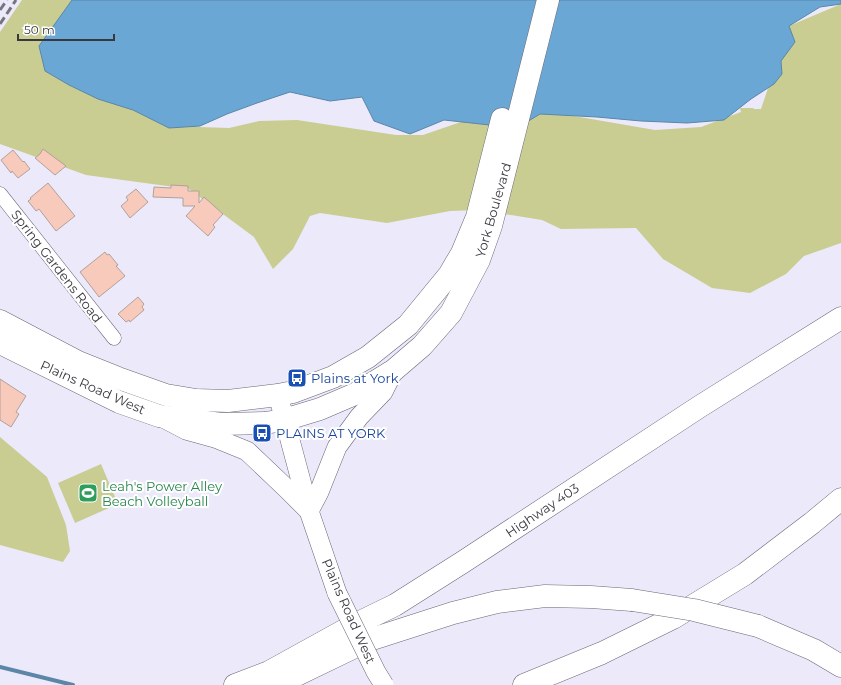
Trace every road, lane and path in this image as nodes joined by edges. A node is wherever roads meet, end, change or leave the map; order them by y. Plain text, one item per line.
1 (533, 0) edge
2 (548, 0) edge
3 (0, 194) edge
4 (484, 222) junction
5 (841, 318) edge
6 (0, 321) edge
7 (114, 338) dead end
8 (0, 343) edge
9 (394, 370) junction
10 (278, 395) junction
11 (159, 416) junction
12 (284, 420) junction
13 (841, 499) edge
14 (308, 511) junction
15 (841, 666) edge
16 (235, 685) edge
17 (276, 685) edge
18 (384, 685) edge
19 (524, 685) edge

1 - 4 main road, York Boulevard
2 - 4 main road, York Boulevard
3 - 7 street, Spring Gardens Road
4 - 9 main road, York Boulevard
4 - 10 main road, York Boulevard
5 - 16 main road, Highway 403
6 - 10 main road, Plains Road West
8 - 11 main road, Plains Road West
9 - 12 main road, York Boulevard
9 - 14 main road
10 - 12 main road, Plains Road West
11 - 12 main road, Plains Road West
11 - 14 main road
12 - 14 main road, Plains Road West
13 - 19 main road
14 - 18 main road, Plains Road West, bridge
15 - 17 main road, bridge

